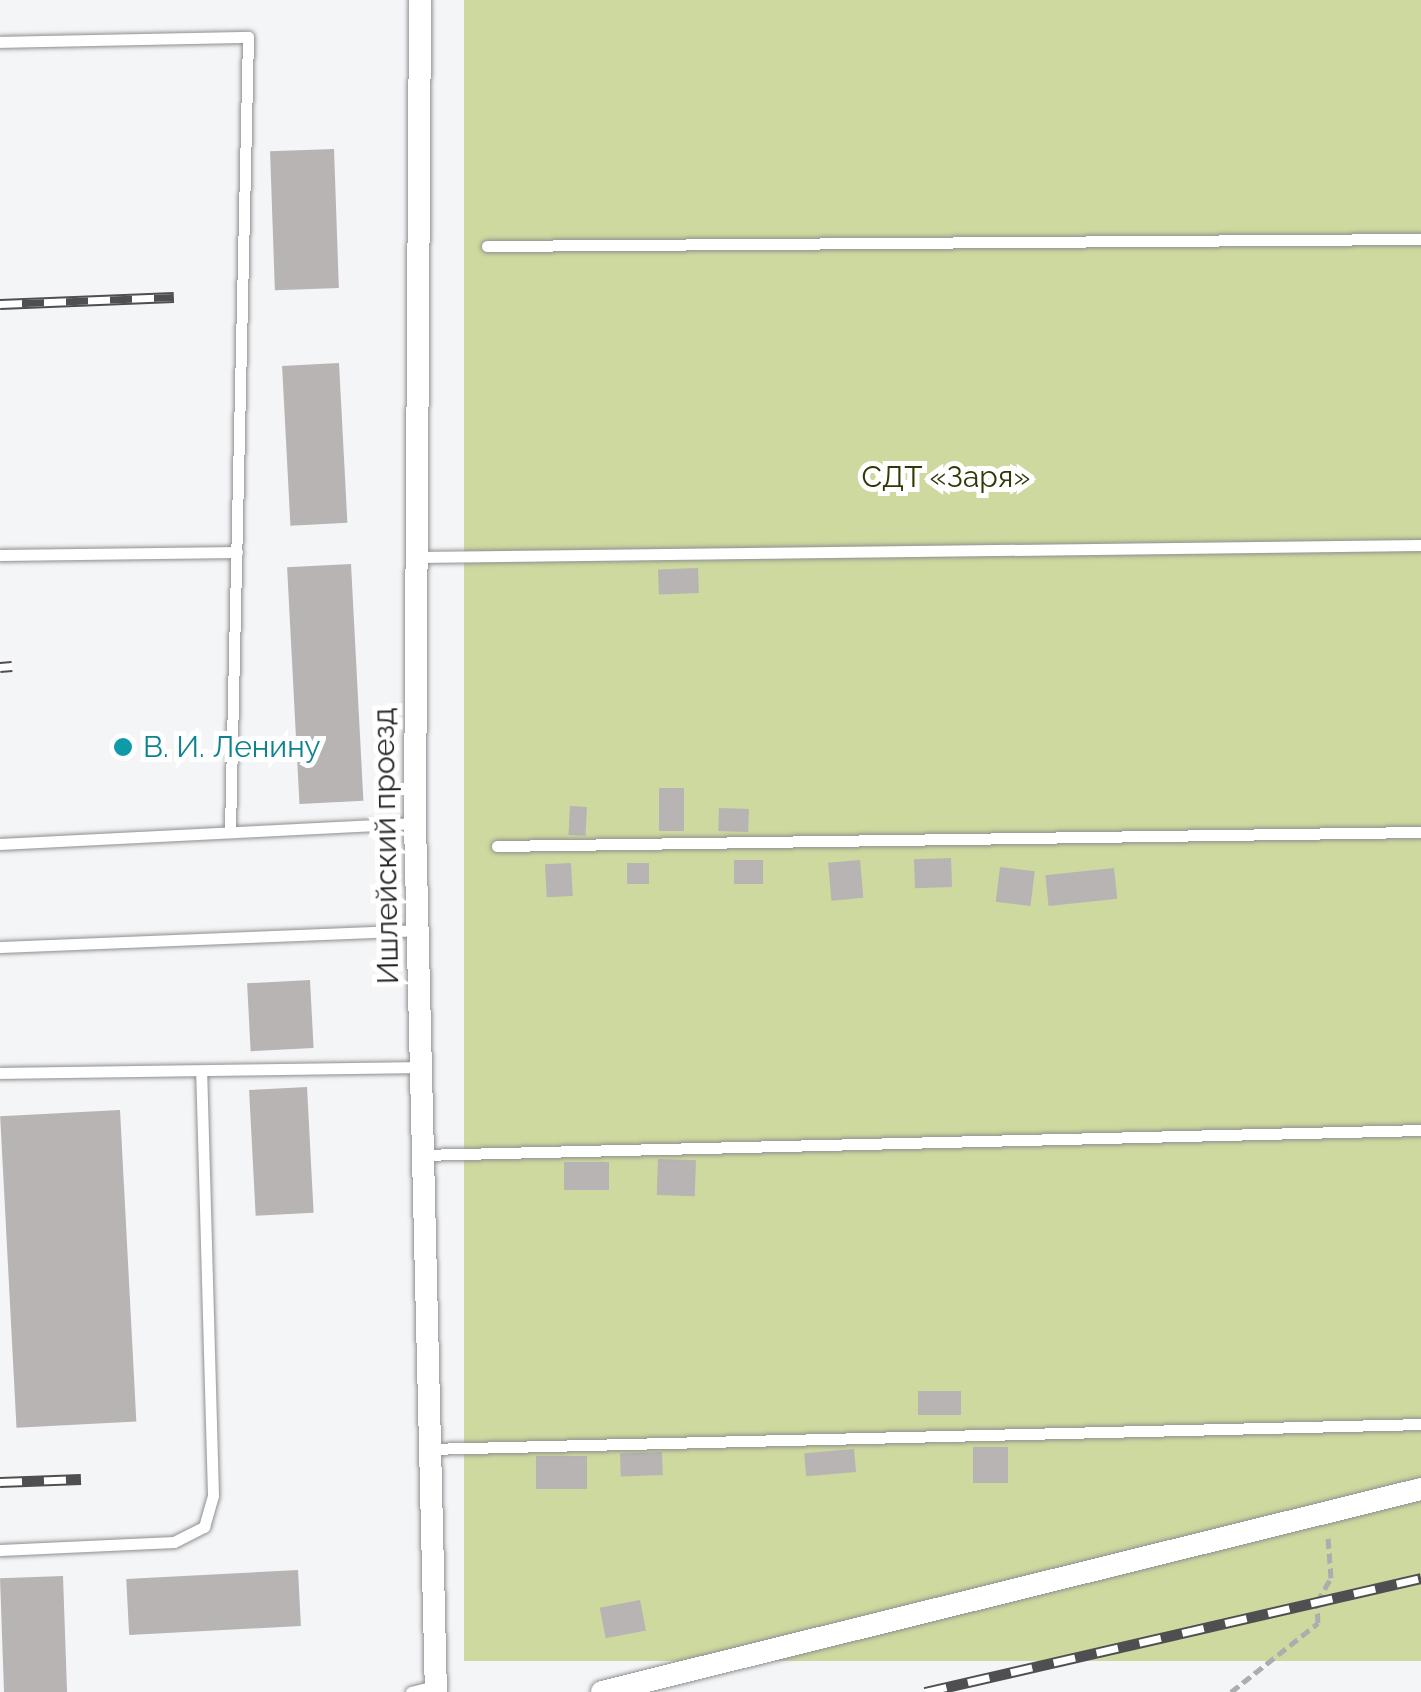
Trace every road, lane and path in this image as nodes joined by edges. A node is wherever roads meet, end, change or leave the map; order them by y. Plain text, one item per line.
1 (420, 0) edge
2 (0, 42) edge
3 (1421, 239) edge
4 (487, 246) dead end
5 (1421, 545) edge
6 (237, 552) junction
7 (0, 555) edge
8 (414, 557) junction
9 (415, 823) junction
10 (230, 832) junction
11 (1421, 832) edge
12 (0, 844) edge
13 (497, 846) dead end
14 (417, 930) junction
15 (0, 948) edge
16 (419, 1067) junction
17 (0, 1073) edge
18 (201, 1074) junction
19 (1421, 1130) edge
20 (421, 1155) junction
21 (1421, 1424) edge
22 (428, 1449) junction
23 (1421, 1489) edge
24 (1327, 1519) junction
25 (0, 1550) edge
26 (436, 1689) edge
27 (411, 1692) edge
28 (602, 1692) edge
29 (1231, 1692) edge

1 - 8 street, Ишлейский проезд
2 - 6 lane
3 - 4 lane
5 - 8 lane
6 - 7 lane
6 - 10 lane
8 - 9 street, Ишлейский проезд
9 - 10 lane
9 - 14 street, Ишлейский проезд
10 - 12 lane
11 - 13 lane
14 - 15 lane
14 - 16 street, Ишлейский проезд
16 - 18 lane
16 - 20 street, Ишлейский проезд
17 - 18 lane
18 - 25 lane
19 - 20 lane
20 - 22 street, Ишлейский проезд
21 - 22 lane
22 - 26 street, Ишлейский проезд
23 - 24 street
24 - 28 street
24 - 29 path
26 - 27 lane

